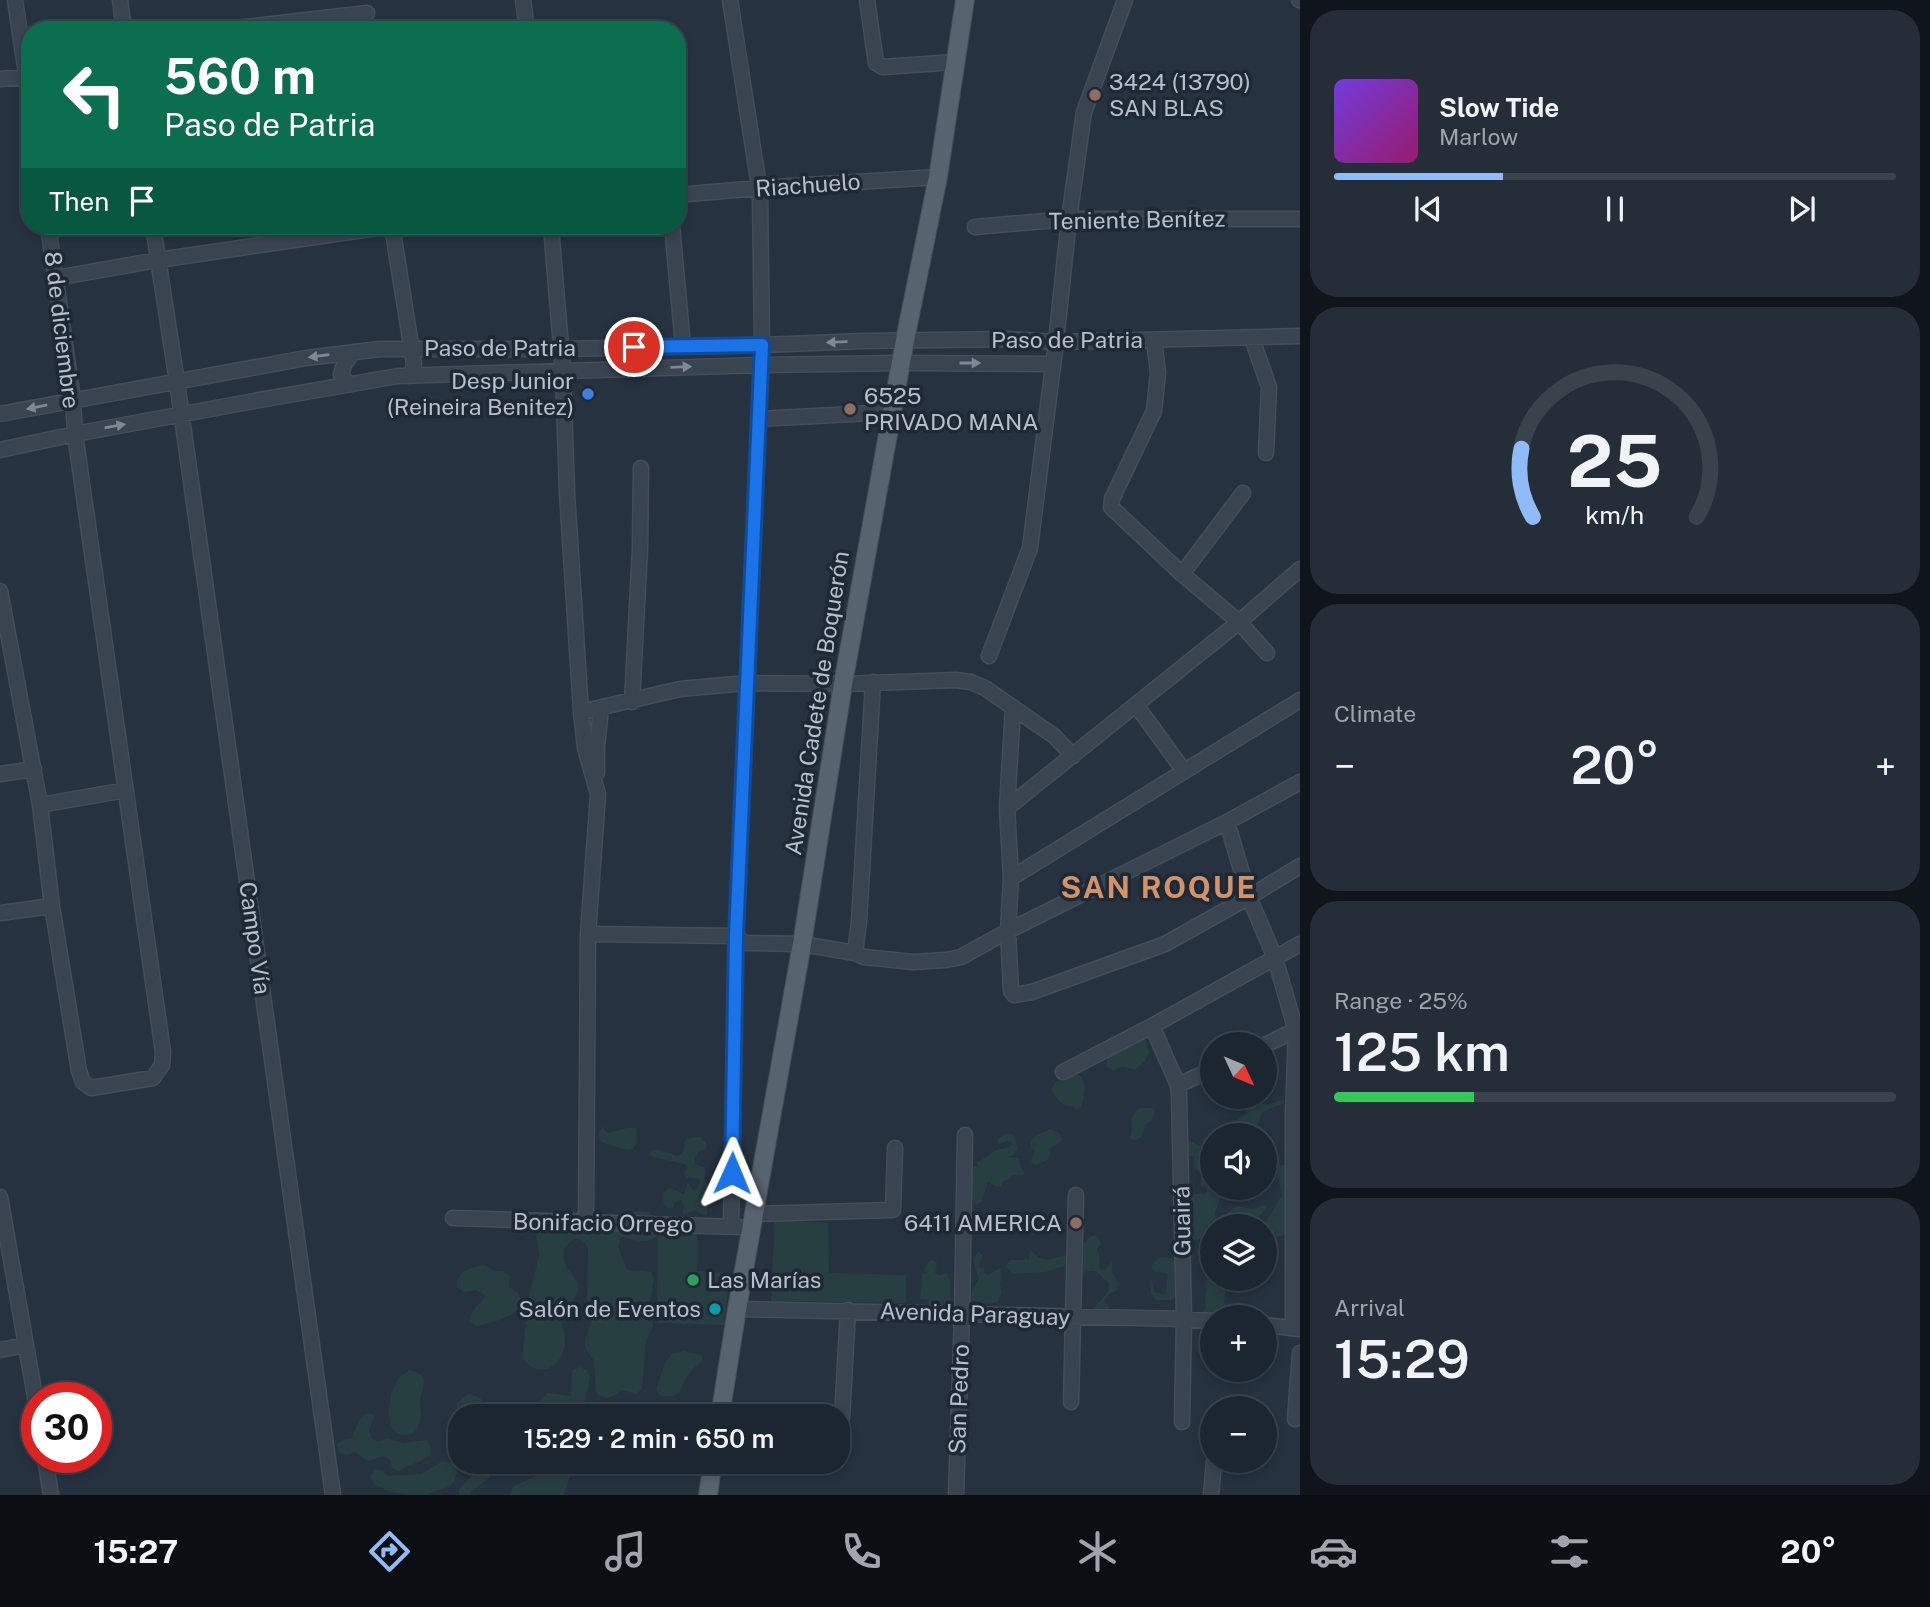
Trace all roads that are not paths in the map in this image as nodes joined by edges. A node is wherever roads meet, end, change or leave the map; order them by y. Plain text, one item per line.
1 (15, 0) edge
2 (120, 0) edge
3 (523, 0) edge
4 (730, 0) edge
5 (867, 0) edge
6 (965, 0) edge
7 (1125, 0) edge
8 (367, 13) dead end
9 (123, 21) edge
10 (297, 21) edge
11 (526, 21) edge
12 (21, 42) edge
13 (955, 62) junction
14 (21, 77) edge
15 (0, 79) edge
16 (938, 177) junction
17 (759, 188) junction
18 (686, 194) edge
19 (1069, 219) junction
20 (1300, 219) edge
21 (975, 227) dead end
22 (49, 235) edge
23 (154, 235) edge
24 (329, 235) edge
25 (392, 235) edge
26 (552, 235) edge
27 (673, 235) edge
28 (158, 260) junction
29 (56, 278) junction
30 (1300, 336) edge
31 (1252, 339) junction
32 (905, 340) junction
33 (1154, 340) junction
34 (1056, 342) junction
35 (762, 345) junction
36 (683, 346) junction
37 (411, 348) junction
38 (561, 349) junction
39 (354, 352) junction
40 (901, 363) junction
41 (1052, 364) junction
42 (761, 365) junction
43 (563, 372) junction
44 (408, 376) junction
45 (177, 382) junction
46 (348, 384) junction
47 (73, 400) junction
48 (892, 412) junction
49 (0, 414) edge
50 (181, 414) junction
51 (759, 419) junction
52 (75, 434) junction
53 (0, 450) edge
54 (1266, 453) dead end
55 (641, 468) dead end
56 (1243, 493) dead end
57 (1300, 569) edge
58 (1181, 574) junction
59 (0, 591) edge
60 (1239, 622) junction
61 (1267, 653) dead end
62 (989, 656) dead end
63 (873, 682) junction
64 (747, 684) junction
65 (843, 684) junction
66 (1300, 700) edge
67 (632, 702) junction
68 (1136, 705) junction
69 (1013, 707) junction
70 (601, 708) junction
71 (581, 712) junction
72 (1073, 756) junction
73 (34, 769) junction
74 (1184, 771) junction
75 (0, 774) edge
76 (1300, 782) edge
77 (127, 790) junction
78 (597, 791) junction
79 (40, 805) junction
80 (1007, 808) junction
81 (1227, 822) junction
82 (1300, 866) edge
83 (1011, 878) junction
84 (1249, 897) junction
85 (52, 906) junction
86 (0, 914) edge
87 (1008, 931) junction
88 (588, 934) junction
89 (736, 936) junction
90 (802, 944) junction
91 (1300, 944) edge
92 (855, 953) junction
93 (1275, 958) junction
94 (1152, 1026) junction
95 (1298, 1029) edge
96 (1278, 1039) edge
97 (1063, 1072) dead end
98 (1200, 1075) edge
99 (1178, 1085) junction
100 (1297, 1105) edge
101 (965, 1135) dead end
102 (895, 1148) dead end
103 (1076, 1195) dead end
104 (0, 1197) edge
105 (453, 1219) dead end
106 (586, 1222) junction
107 (753, 1222) junction
108 (731, 1226) junction
109 (737, 1309) junction
110 (848, 1310) junction
111 (962, 1314) junction
112 (1073, 1318) junction
113 (1184, 1319) junction
114 (1200, 1320) edge
115 (1277, 1326) edge
116 (1297, 1328) edge
117 (26, 1345) junction
118 (0, 1350) edge
119 (1300, 1353) edge
120 (32, 1382) edge
121 (1071, 1402) dead end
122 (722, 1404) edge
123 (843, 1404) edge
124 (1295, 1419) dead end
125 (1182, 1422) dead end
126 (48, 1473) edge
127 (1213, 1473) edge
128 (711, 1474) edge
129 (51, 1495) edge
130 (333, 1495) edge
131 (708, 1495) edge
132 (956, 1495) edge
133 (1211, 1495) edge

1 - 12 street
2 - 9 street
3 - 11 street
4 - 17 street
5 - 13 street
6 - 13 main road, Avenida Cadete de Boquerón
7 - 19 street
8 - 10 street
13 - 16 main road, Avenida Cadete de Boquerón
14 - 15 street
16 - 17 street, Riachuelo
16 - 32 main road, Avenida Cadete de Boquerón
17 - 18 street, Riachuelo
17 - 35 street
19 - 20 street, Teniente Benítez
19 - 21 street, Teniente Benítez
19 - 34 street
22 - 29 street, 8 de diciembre
23 - 28 street, Campo Vía
24 - 28 street
25 - 37 street
26 - 38 street
27 - 36 street
28 - 29 street
28 - 45 street, Campo Vía
29 - 47 street, 8 de diciembre
30 - 31 street, Paso de Patria
31 - 33 street, Paso de Patria
31 - 54 street
32 - 34 street, Paso de Patria
32 -> 35 street, Paso de Patria
32 - 40 main road, Avenida Cadete de Boquerón
33 - 34 street, Paso de Patria
33 - 58 street
34 - 41 street
35 - 36 street, Paso de Patria
35 - 42 street
36 - 38 street, Paso de Patria
37 - 38 street, Paso de Patria
37 - 39 street, Paso de Patria
37 - 44 street
38 - 43 street
39 -> 45 street, Paso de Patria
39 - 46 street
40 -> 41 street, Paso de Patria
40 - 42 street, Paso de Patria
40 - 48 main road, Avenida Cadete de Boquerón
41 - 62 street
43 -> 42 street, Paso de Patria
42 - 51 street
43 - 44 street, Paso de Patria
43 - 71 street
44 - 46 street, Paso de Patria
45 - 47 street, Paso de Patria
45 - 50 street, Campo Vía
46 - 50 street, Paso de Patria
47 -> 49 street, Paso de Patria
47 - 52 street, 8 de diciembre
48 - 51 street
48 - 65 main road, Avenida Cadete de Boquerón
52 -> 50 street, Paso de Patria
50 - 130 street, Campo Vía
51 - 64 street
52 - 53 street, Paso de Patria
52 - 77 street, 8 de diciembre
55 - 67 street
56 - 58 street
57 - 60 street
58 - 60 street
59 - 73 street
60 - 61 street
60 - 68 street
63 - 65 street
63 - 69 street
63 - 92 street
64 - 65 street
64 - 67 street
64 - 89 street
65 - 90 main road, Avenida Cadete de Boquerón
66 - 74 street
67 - 70 street
68 - 72 street
68 - 74 street
69 - 72 street
69 - 80 street
70 - 71 street
70 - 78 street
71 - 78 street
72 - 80 street
73 - 75 street
73 - 79 street
74 - 83 street
76 - 81 street
77 - 79 street
77 - 85 street, 8 de diciembre
78 - 88 street
79 - 85 street
80 - 83 street
81 - 84 street
81 - 87 street
82 - 84 street
83 - 87 street
84 - 87 street
84 - 93 street
85 - 86 street
87 - 92 street
88 - 89 street
88 - 106 street
89 - 90 street
89 - 108 street
90 - 92 street
90 - 107 main road, Avenida Cadete de Boquerón
91 - 93 street
93 - 94 street
93 - 95 street
94 - 97 street
94 - 99 street, Guairá
95 - 96 street
95 - 100 street
98 - 99 street
99 - 113 street, Guairá
100 - 116 street
101 - 111 street, San Pedro
102 - 107 street, Bonifacio Orrego
103 - 112 street
104 - 117 street
105 - 106 street, Bonifacio Orrego
106 - 108 street, Bonifacio Orrego
107 - 108 street, Bonifacio Orrego
107 - 109 main road, Avenida Cadete de Boquerón
109 - 110 street, Avenida Paraguay
109 - 122 main road, Avenida Cadete de Boquerón
110 - 111 street, Avenida Paraguay
110 - 123 street
111 - 112 street, Avenida Paraguay
111 - 132 street, San Pedro
112 - 113 street, Avenida Paraguay
112 - 121 street
113 - 114 street, Avenida Paraguay
113 - 125 street, Guairá
115 - 116 street
117 - 118 street
117 - 120 street
119 - 124 street
126 - 129 street
127 - 133 street
128 - 131 main road

